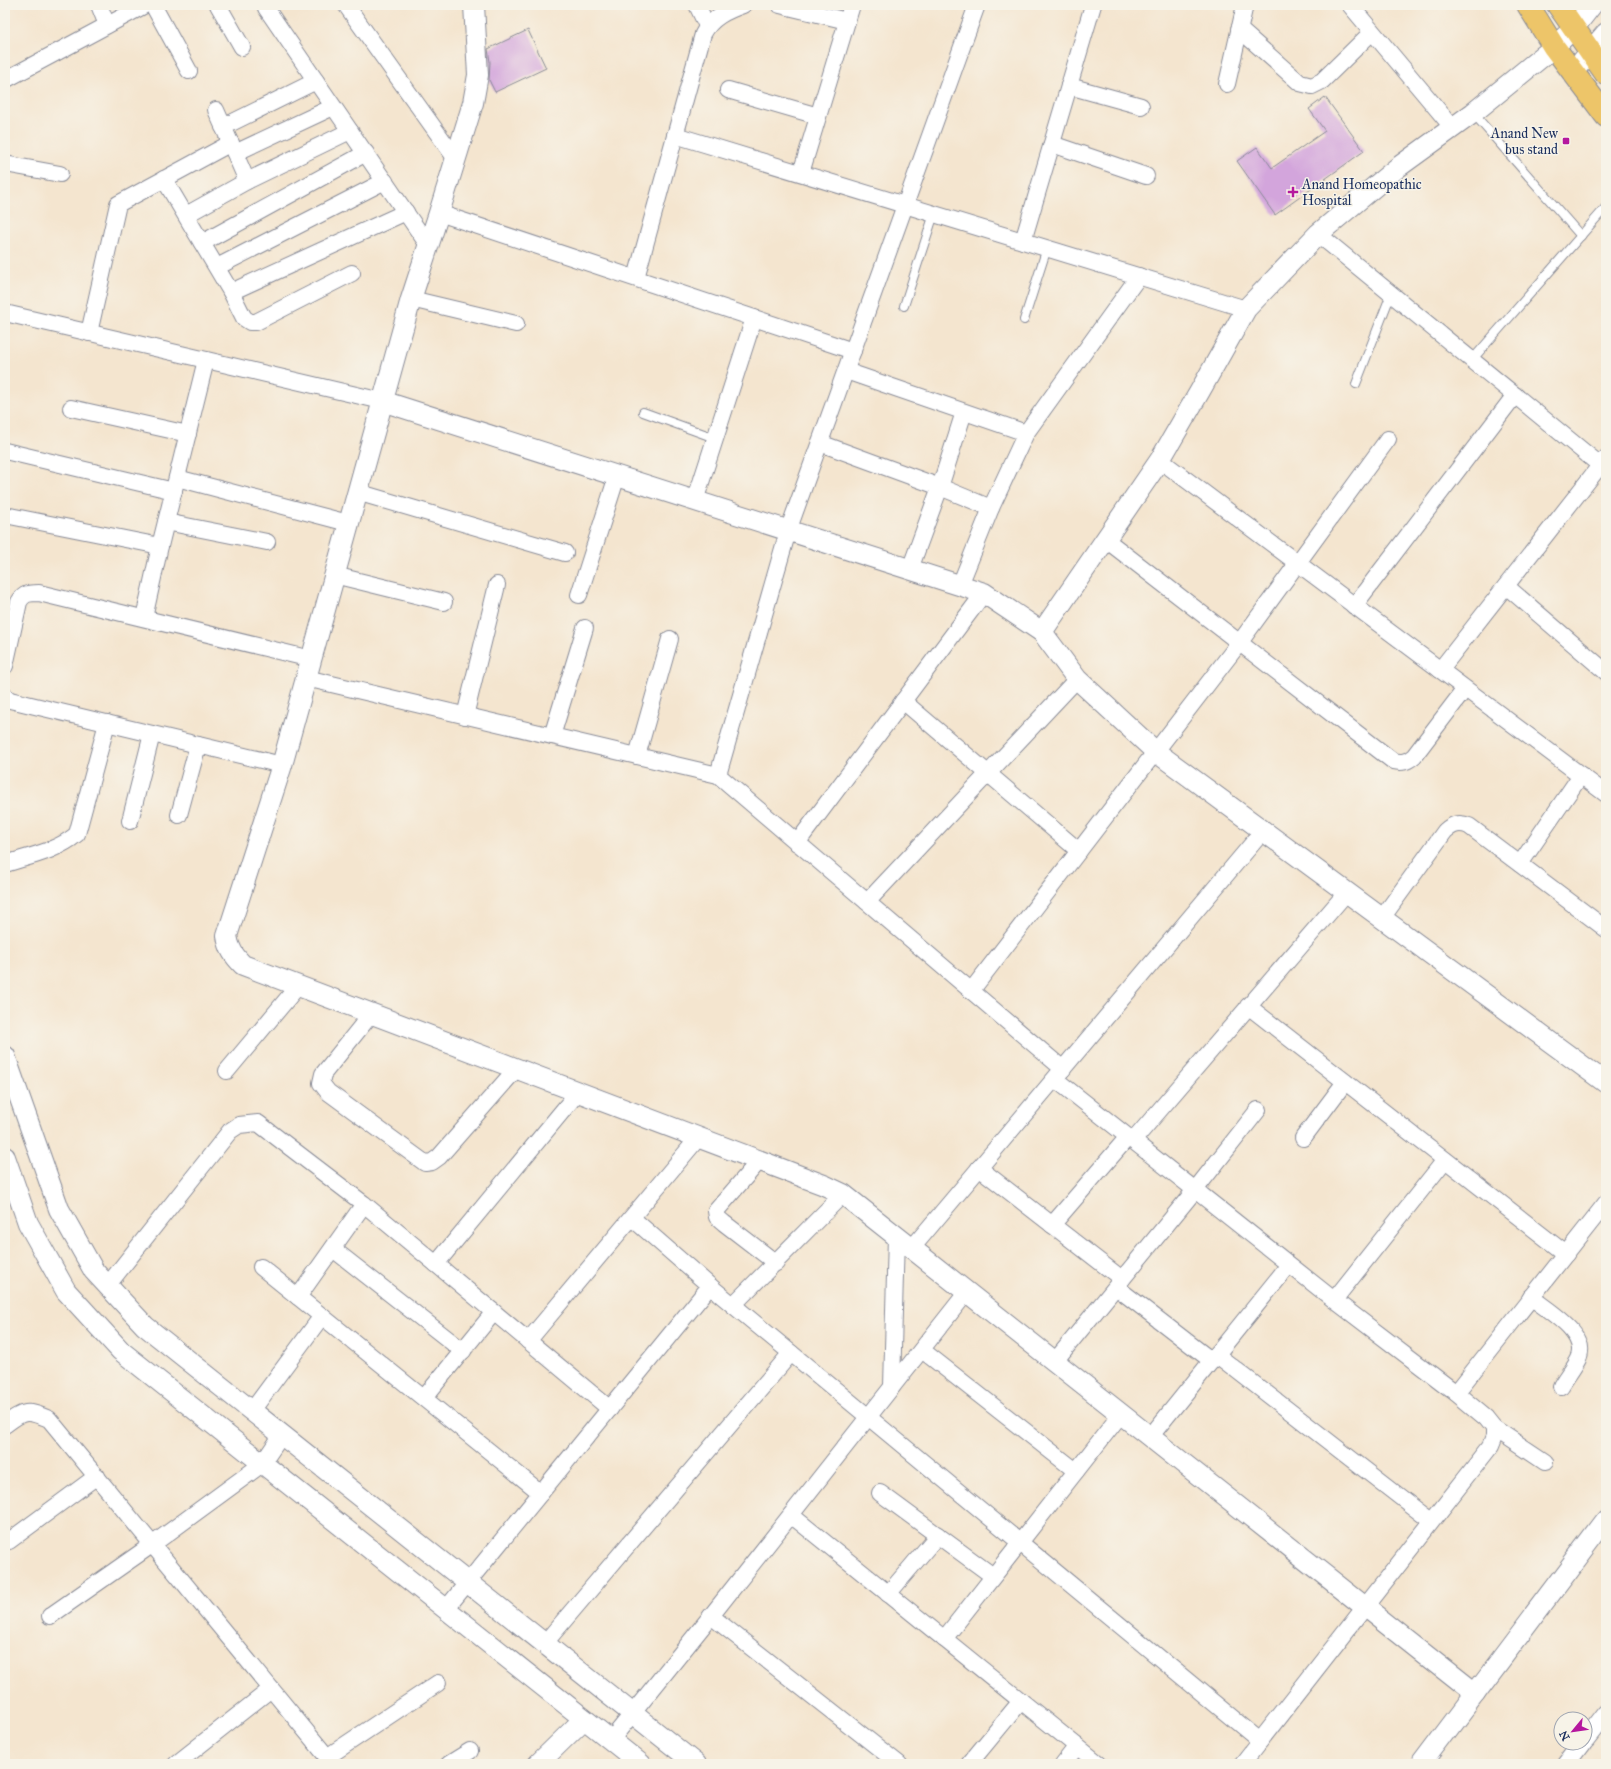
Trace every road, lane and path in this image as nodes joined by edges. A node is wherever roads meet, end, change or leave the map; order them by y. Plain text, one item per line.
1 (98, 5) edge
2 (145, 5) edge
3 (153, 5) edge
4 (218, 5) edge
5 (266, 5) edge
6 (346, 5) edge
7 (474, 5) edge
8 (697, 5) edge
9 (743, 5) edge
10 (780, 5) edge
11 (852, 5) edge
12 (977, 5) edge
13 (1094, 5) edge
14 (1245, 5) edge
15 (1350, 5) edge
16 (1528, 5) edge
17 (1558, 5) edge
18 (1592, 5) edge
19 (847, 21) junction
20 (107, 25) junction
21 (707, 26) junction
22 (1574, 28) junction
23 (1239, 29) junction
24 (1372, 32) junction
25 (1606, 34) edge
26 (242, 47) dead end
27 (1554, 47) junction
28 (1590, 51) junction
29 (188, 71) dead end
30 (1573, 72) junction
31 (1606, 74) edge
32 (5, 80) edge
33 (316, 81) junction
34 (1226, 84) dead end
35 (1069, 86) junction
36 (728, 90) dead end
37 (1141, 106) dead end
38 (333, 107) junction
39 (216, 110) dead end
40 (1473, 113) junction
41 (818, 116) junction
42 (1606, 116) edge
43 (223, 127) junction
44 (1453, 128) junction
45 (350, 131) junction
46 (675, 135) junction
47 (1052, 144) junction
48 (233, 148) junction
49 (366, 153) junction
50 (456, 159) junction
51 (5, 164) edge
52 (801, 173) junction
53 (60, 174) dead end
54 (1146, 176) dead end
55 (164, 179) junction
56 (384, 181) junction
57 (248, 182) junction
58 (906, 205) junction
59 (1606, 207) edge
60 (406, 212) junction
61 (439, 213) junction
62 (934, 214) junction
63 (186, 215) junction
64 (1318, 234) junction
65 (1581, 236) junction
66 (1023, 241) junction
67 (202, 243) junction
68 (428, 245) junction
69 (1046, 248) junction
70 (217, 267) junction
71 (352, 272) dead end
72 (1139, 276) junction
73 (636, 278) junction
74 (231, 292) junction
75 (1391, 294) junction
76 (410, 298) junction
77 (904, 306) dead end
78 (1246, 309) junction
79 (5, 313) edge
80 (754, 318) junction
81 (1024, 320) dead end
82 (516, 324) dead end
83 (89, 333) junction
84 (853, 351) junction
85 (206, 360) junction
86 (1472, 360) junction
87 (846, 371) junction
88 (1356, 384) dead end
89 (1515, 395) junction
90 (382, 401) junction
91 (70, 408) dead end
92 (643, 412) dead end
93 (964, 412) junction
94 (1026, 433) junction
95 (188, 434) junction
96 (716, 438) junction
97 (1388, 438) dead end
98 (820, 443) junction
99 (5, 451) edge
100 (1160, 460) junction
101 (1603, 461) edge
102 (617, 476) junction
103 (175, 484) junction
104 (940, 487) junction
105 (357, 492) junction
106 (695, 501) junction
107 (991, 508) junction
108 (5, 515) edge
109 (166, 522) junction
110 (348, 523) junction
111 (788, 531) junction
112 (1105, 539) junction
113 (267, 542) dead end
114 (160, 546) junction
115 (565, 553) dead end
116 (1298, 564) junction
117 (910, 570) junction
118 (334, 575) junction
119 (497, 584) dead end
120 (960, 585) junction
121 (1506, 586) junction
122 (984, 593) junction
123 (579, 595) dead end
124 (444, 602) dead end
125 (1354, 606) junction
126 (144, 618) junction
127 (585, 628) dead end
128 (1042, 632) junction
129 (670, 639) dead end
130 (1240, 642) junction
131 (311, 659) junction
132 (5, 666) edge
133 (1440, 670) junction
134 (1606, 671) edge
135 (306, 678) junction
136 (1077, 679) junction
137 (1465, 689) junction
138 (5, 696) edge
139 (903, 701) junction
140 (465, 716) junction
141 (107, 723) junction
142 (152, 734) junction
143 (552, 736) junction
144 (198, 745) junction
145 (1156, 752) junction
146 (637, 756) junction
147 (282, 765) junction
148 (988, 773) junction
149 (1581, 775) junction
150 (718, 776) junction
151 (1606, 794) edge
152 (179, 815) dead end
153 (130, 821) dead end
154 (1263, 831) junction
155 (797, 843) junction
156 (1079, 851) junction
157 (5, 864) edge
158 (1520, 864) junction
159 (1347, 892) junction
160 (867, 902) junction
161 (1382, 918) junction
162 (1606, 929) edge
163 (298, 986) junction
164 (971, 991) junction
165 (1248, 1006) junction
166 (372, 1013) junction
167 (5, 1056) edge
168 (516, 1068) junction
169 (227, 1071) dead end
170 (1059, 1074) junction
171 (1345, 1082) junction
172 (1606, 1083) edge
173 (579, 1091) junction
174 (1258, 1110) dead end
175 (700, 1137) junction
176 (1303, 1138) dead end
177 (1130, 1139) junction
178 (5, 1157) edge
179 (760, 1160) junction
180 (1445, 1160) junction
181 (979, 1168) junction
182 (1195, 1190) junction
183 (843, 1194) junction
184 (1606, 1203) edge
185 (364, 1204) junction
186 (632, 1218) junction
187 (1052, 1225) junction
188 (896, 1236) junction
189 (912, 1248) junction
190 (333, 1249) junction
191 (1566, 1254) junction
192 (776, 1263) junction
193 (436, 1264) junction
194 (1289, 1265) junction
195 (261, 1267) dead end
196 (1119, 1283) junction
197 (107, 1286) junction
198 (710, 1286) junction
199 (968, 1292) junction
200 (298, 1297) junction
201 (1531, 1297) junction
202 (1334, 1300) junction
203 (733, 1305) junction
204 (494, 1312) junction
205 (322, 1316) junction
206 (528, 1341) junction
207 (922, 1350) junction
208 (463, 1351) junction
209 (792, 1353) junction
210 (1214, 1358) junction
211 (1055, 1361) junction
212 (1561, 1386) dead end
213 (892, 1387) junction
214 (1456, 1393) junction
215 (424, 1398) junction
216 (610, 1409) junction
217 (251, 1412) junction
218 (1121, 1414) junction
219 (869, 1417) junction
220 (5, 1425) edge
221 (1494, 1428) junction
222 (281, 1436) junction
223 (1150, 1437) junction
224 (1545, 1462) dead end
225 (262, 1464) junction
226 (1076, 1471) junction
227 (97, 1476) junction
228 (541, 1493) junction
229 (880, 1493) dead end
230 (791, 1515) junction
231 (1431, 1520) junction
232 (1606, 1520) edge
233 (938, 1535) junction
234 (9, 1541) dead end
235 (1020, 1542) junction
236 (153, 1544) junction
237 (993, 1576) junction
238 (467, 1583) junction
239 (888, 1594) junction
240 (1366, 1607) junction
241 (445, 1610) junction
242 (50, 1616) dead end
243 (711, 1616) junction
244 (944, 1639) junction
245 (544, 1644) junction
246 (438, 1683) dead end
247 (271, 1689) junction
248 (1475, 1694) junction
249 (1021, 1701) junction
250 (1606, 1712) edge
251 (632, 1714) junction
252 (584, 1719) junction
253 (1593, 1729) edge
254 (611, 1740) junction
255 (1260, 1741) junction
256 (1077, 1746) junction
257 (470, 1750) dead end
258 (1576, 1751) edge
259 (330, 1761) edge
260 (176, 1764) edge
261 (449, 1764) edge
262 (538, 1764) edge
263 (641, 1764) edge
264 (696, 1764) edge
265 (899, 1764) edge
266 (969, 1764) edge
267 (1063, 1764) edge
268 (1099, 1764) edge
269 (1242, 1764) edge
270 (1422, 1764) edge
271 (1566, 1764) edge

1 - 20 street
2 - 20 street
3 - 29 street
4 - 26 street
5 - 33 street
6 - 50 street
7 - 50 street
8 - 21 street
9 - 21 street
10 - 19 street
11 - 19 street
12 - 58 street
13 - 35 street
14 - 23 street
15 - 24 street
16 - 27 main road
17 - 22 main road
18 - 22 street
19 - 41 street
20 - 32 street
21 - 46 street
22 - 27 street
22 - 28 main road
23 - 24 street
23 - 34 street
24 - 44 street
25 - 28 street
27 - 30 main road
27 - 40 street
28 - 30 street
28 - 31 main road
30 - 42 main road
33 - 38 street
33 - 43 street
35 - 37 street
35 - 47 street
36 - 41 street
38 - 45 street
38 - 48 street
39 - 43 street
40 - 44 street
40 - 65 lane
41 - 52 street
43 - 48 street
44 - 64 street
45 - 49 street
45 - 57 street
46 - 52 street
46 - 73 street
47 - 54 street
47 - 66 street
48 - 55 street
48 - 57 street
49 - 56 street
49 - 67 street
50 - 61 street
51 - 53 street
52 - 58 street
55 - 63 street
55 - 83 street
56 - 60 street
56 - 70 street
57 - 63 street
58 - 62 street
58 - 84 street
59 - 65 lane
60 - 68 street
60 - 74 street
61 - 68 street
61 - 73 street
62 - 66 street
62 - 77 lane
63 - 67 street
64 - 75 street
64 - 78 street
65 - 86 lane
66 - 69 street
67 - 70 street
68 - 76 street
69 - 72 street
69 - 81 lane
70 - 74 street
71 - 74 street
72 - 78 street
72 - 94 street
73 - 80 street
75 - 86 street
75 - 88 lane
76 - 82 street
76 - 90 street
78 - 100 street
79 - 83 street
80 - 84 street
80 - 96 street
83 - 85 street
84 - 87 street
85 - 90 street
85 - 95 street
86 - 89 street
87 - 93 street
87 - 98 street
89 - 101 street
89 - 125 street
90 - 102 street
90 - 105 street
91 - 95 street
92 - 96 lane
93 - 94 street
93 - 104 street
94 - 107 street
95 - 103 street
96 - 106 street
97 - 116 street
98 - 104 street
98 - 111 street
99 - 103 street
100 - 112 street
100 - 116 street
101 - 121 street
102 - 106 street
102 - 123 street
103 - 109 street
103 - 110 street
104 - 107 street
104 - 117 street
105 - 110 street
105 - 115 street
106 - 111 street
107 - 120 street
108 - 114 street
109 - 113 street
109 - 114 street
110 - 118 street
111 - 117 street
111 - 150 street
112 - 128 street
112 - 130 street
114 - 126 street
116 - 125 street
116 - 130 street
117 - 120 street
118 - 124 street
118 - 131 street
119 - 140 street
120 - 122 street
121 - 133 street
121 - 134 street
122 - 128 street
122 - 139 street
125 - 133 street
126 - 131 street
126 - 132 street
127 - 143 street
128 - 136 street
129 - 146 street
130 - 137 street
130 - 145 street
131 - 135 street
133 - 137 street
135 - 140 street
135 - 147 street
136 - 145 street
136 - 148 street
137 - 149 street
138 - 141 street
139 - 148 street
139 - 155 street
140 - 143 street
141 - 142 street
141 - 157 street
142 - 144 street
142 - 153 street
143 - 146 street
144 - 147 street
144 - 152 street
145 - 154 street
145 - 156 street
146 - 150 street
147 - 163 street
148 - 156 street
148 - 160 street
149 - 151 street
149 - 158 street
150 - 155 street
154 - 159 street
154 - 170 street
155 - 160 street
156 - 164 street
158 - 161 street
158 - 162 street
159 - 161 street
159 - 165 street
160 - 164 street
161 - 172 street
163 - 166 street
163 - 169 street
164 - 170 street
165 - 171 street
165 - 177 street
166 - 168 street
166 - 168 street
167 - 197 street
168 - 173 street
170 - 177 street
170 - 181 street
171 - 176 street
171 - 180 street
173 - 175 street
173 - 193 street
174 - 182 street
175 - 179 street
175 - 186 street
177 - 182 street
177 - 187 street
178 - 225 street
179 - 183 street
179 - 192 street
180 - 191 street
180 - 202 street
181 - 187 street
181 - 189 street
182 - 194 street
182 - 196 street
183 - 188 street
183 - 192 street
184 - 191 street
185 - 190 street
185 - 193 street
185 - 197 street
186 - 198 street
186 - 206 street
187 - 196 street
188 - 189 street
188 - 213 street
189 - 199 street
190 - 200 street
190 - 208 street
191 - 201 street
192 - 203 street
193 - 204 street
194 - 202 street
194 - 210 street
195 - 200 street
196 - 210 street
196 - 211 street
197 - 217 street
198 - 203 street
198 - 216 street
199 - 207 street
199 - 211 street
200 - 205 street
201 - 212 street
201 - 214 street
202 - 214 street
203 - 209 street
204 - 206 street
204 - 208 street
205 - 215 street
205 - 217 street
206 - 216 street
207 - 213 street
207 - 226 street
208 - 215 street
209 - 219 street
209 - 245 street
210 - 223 street
210 - 231 street
211 - 218 street
213 - 219 street
214 - 221 street
215 - 228 street
216 - 228 street
217 - 222 street
218 - 223 street
218 - 226 street
219 - 230 street
219 - 235 street
220 - 227 street
221 - 224 street
221 - 231 street
222 - 225 street
222 - 238 street
223 - 240 street
225 - 236 street
225 - 241 street
226 - 235 street
227 - 234 street
227 - 236 street
228 - 238 street
229 - 233 street
230 - 239 street
230 - 243 street
231 - 240 street
232 - 248 street
233 - 237 street
233 - 239 street
235 - 237 street
235 - 255 street
236 - 242 street
236 - 247 street
237 - 244 street
238 - 241 street
238 - 245 street
239 - 244 street
240 - 248 street
240 - 255 street
241 - 252 street
243 - 251 street
243 - 265 street
244 - 249 street
245 - 251 street
246 - 259 street
247 - 259 street
247 - 260 street
248 - 270 street
249 - 256 street
249 - 266 street
250 - 253 street
251 - 254 street
251 - 264 street
252 - 254 street
252 - 262 street
254 - 263 street
255 - 269 street
256 - 267 street
256 - 268 street
257 - 261 street
258 - 271 street

